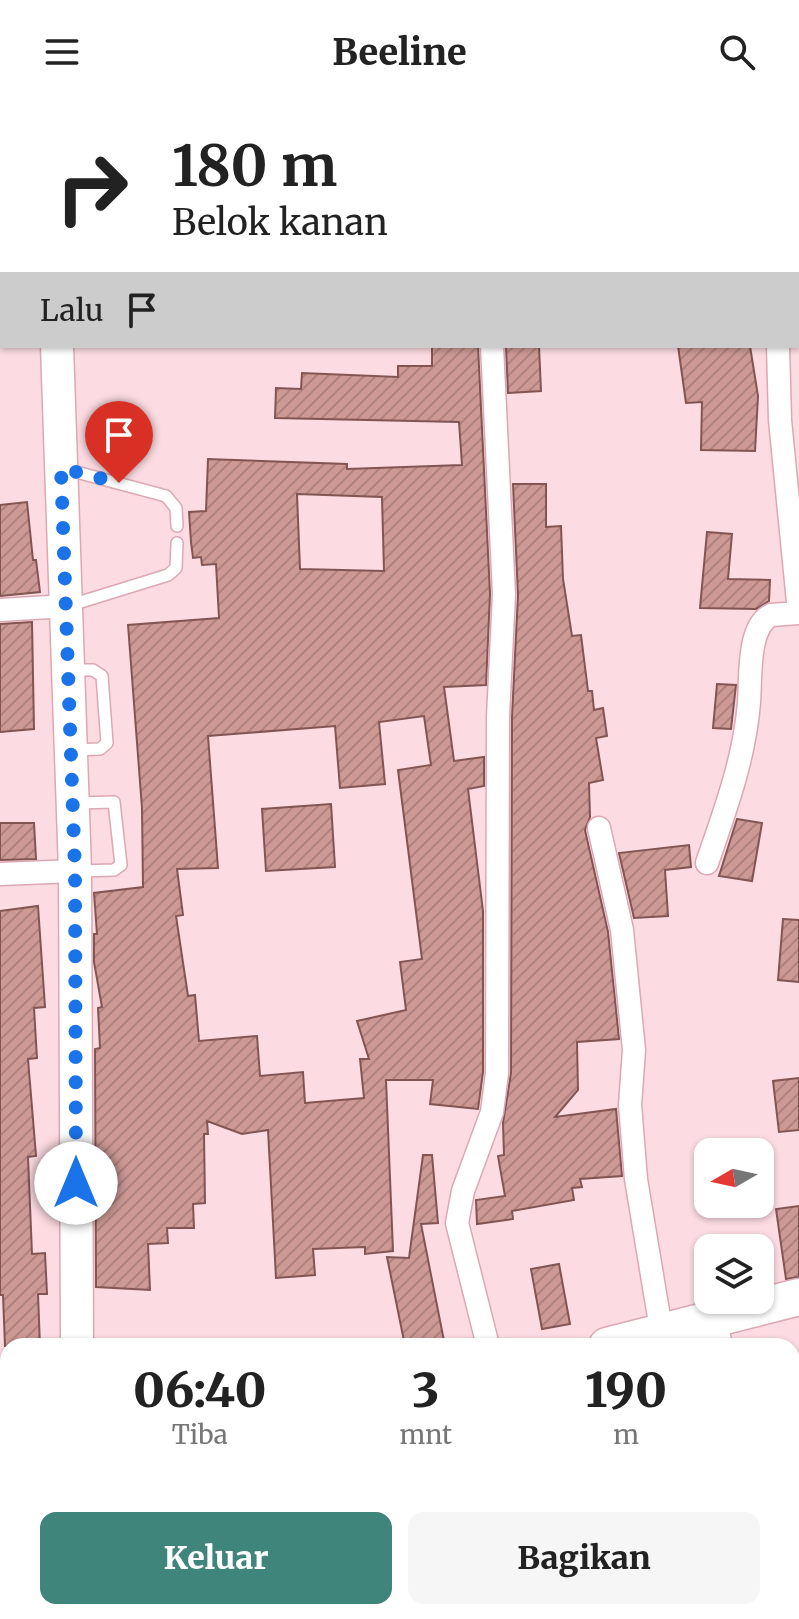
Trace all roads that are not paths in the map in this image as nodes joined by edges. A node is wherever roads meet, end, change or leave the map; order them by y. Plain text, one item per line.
1 (57, 348) edge
2 (492, 348) edge
3 (778, 348) edge
4 (61, 468) junction
5 (177, 526) dead end
6 (177, 543) dead end
7 (66, 606) junction
8 (0, 610) edge
9 (799, 612) edge
10 (72, 803) junction
11 (599, 828) dead end
12 (707, 863) dead end
13 (75, 871) junction
14 (0, 874) edge
15 (799, 1297) edge
16 (661, 1329) junction
17 (718, 1332) edge
18 (77, 1338) edge
19 (486, 1338) edge
20 (632, 1338) edge

1 - 4 main road
2 - 19 street
3 - 9 street
4 - 5 lane
4 - 7 main road
6 - 7 lane
7 - 8 street
7 - 10 main road
9 - 12 street
10 - 13 main road
10 - 13 lane
11 - 16 street
13 - 14 street
13 - 18 main road
15 - 17 main road
16 - 17 main road
16 - 20 main road

